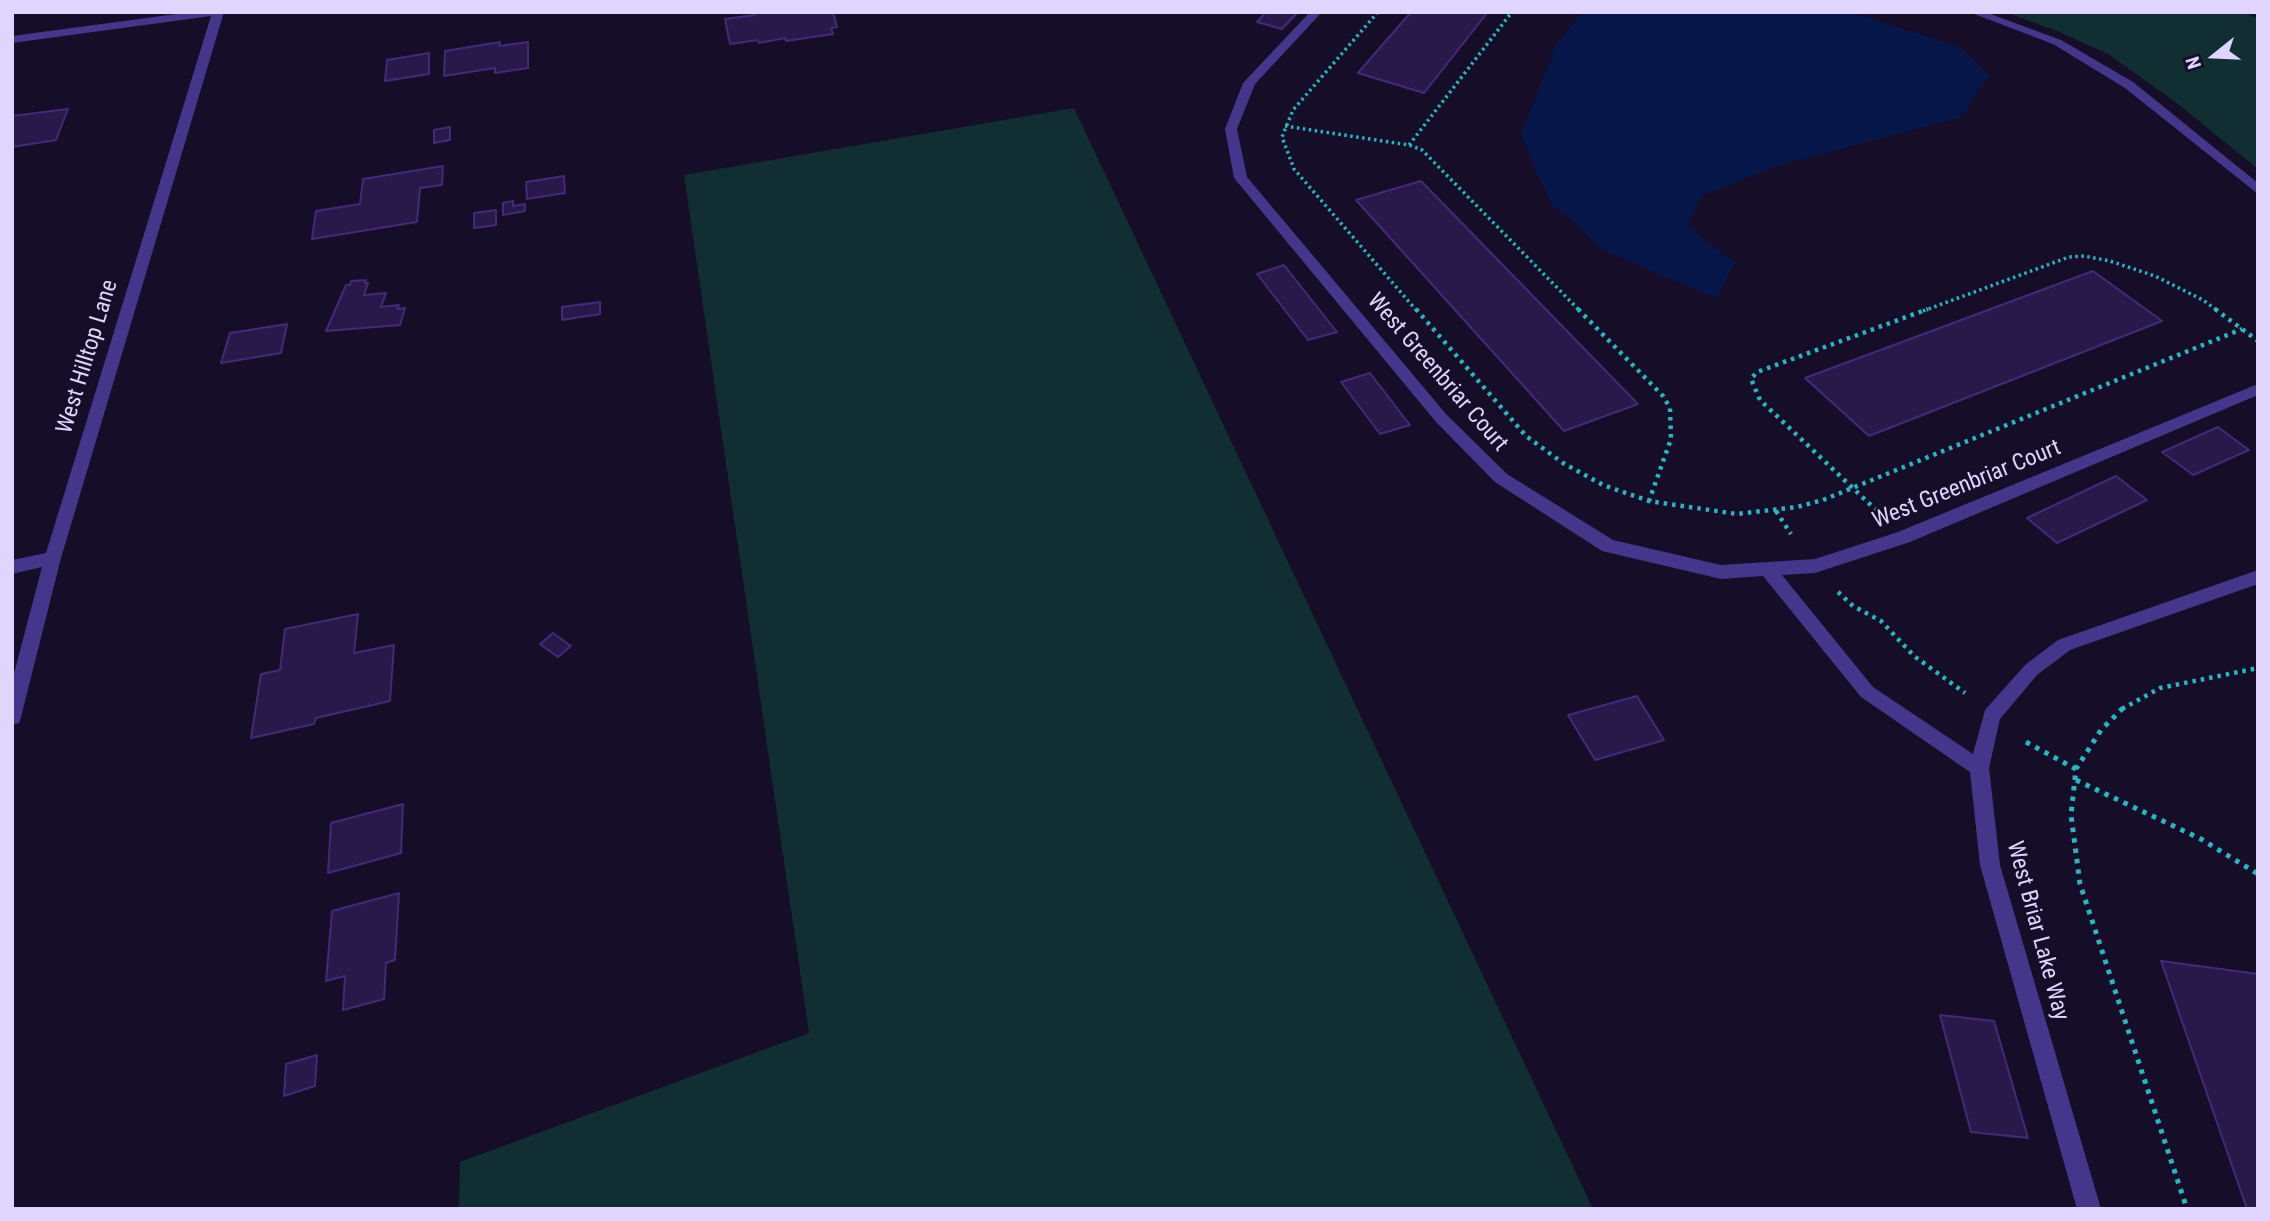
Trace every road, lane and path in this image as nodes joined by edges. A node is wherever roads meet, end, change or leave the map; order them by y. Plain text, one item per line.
1 (218, 12) edge
2 (1317, 12) edge
3 (1378, 12) edge
4 (1512, 12) edge
5 (1974, 12) edge
6 (12, 40) edge
7 (1285, 126) junction
8 (1409, 145) junction
9 (2258, 190) edge
10 (2242, 329) junction
11 (2258, 341) edge
12 (2258, 389) edge
13 (1853, 488) junction
14 (1648, 501) junction
15 (1776, 511) junction
16 (1904, 537) junction
17 (1798, 543) dead end
18 (53, 558) junction
19 (12, 567) edge
20 (1767, 569) junction
21 (2258, 577) edge
22 (1834, 589) dead end
23 (2258, 668) edge
24 (1965, 693) dead end
25 (12, 717) edge
26 (2026, 742) dead end
27 (1979, 768) junction
28 (2076, 769) junction
29 (2076, 780) junction
30 (2258, 874) edge
31 (2089, 1209) edge
32 (2187, 1209) edge

1 - 6 street
1 - 18 street, West Hilltop Lane
2 - 20 street, West Greenbriar Court
3 - 7 path
4 - 8 path
5 - 9 street
7 - 8 path
7 - 14 path
8 - 14 path
10 - 11 path
10 - 13 path
10 - 13 path
12 - 16 street, West Greenbriar Court
13 - 15 path
13 - 16 path
14 - 15 path
15 - 17 path
16 - 20 street, West Greenbriar Court
18 - 19 street
18 - 25 street, West Hilltop Lane
20 - 27 street
21 - 27 street, West Briar Lake Way
22 - 24 path
23 - 28 path
26 - 28 path
27 - 31 street, West Briar Lake Way
28 - 29 path
29 - 30 path
29 - 32 path

